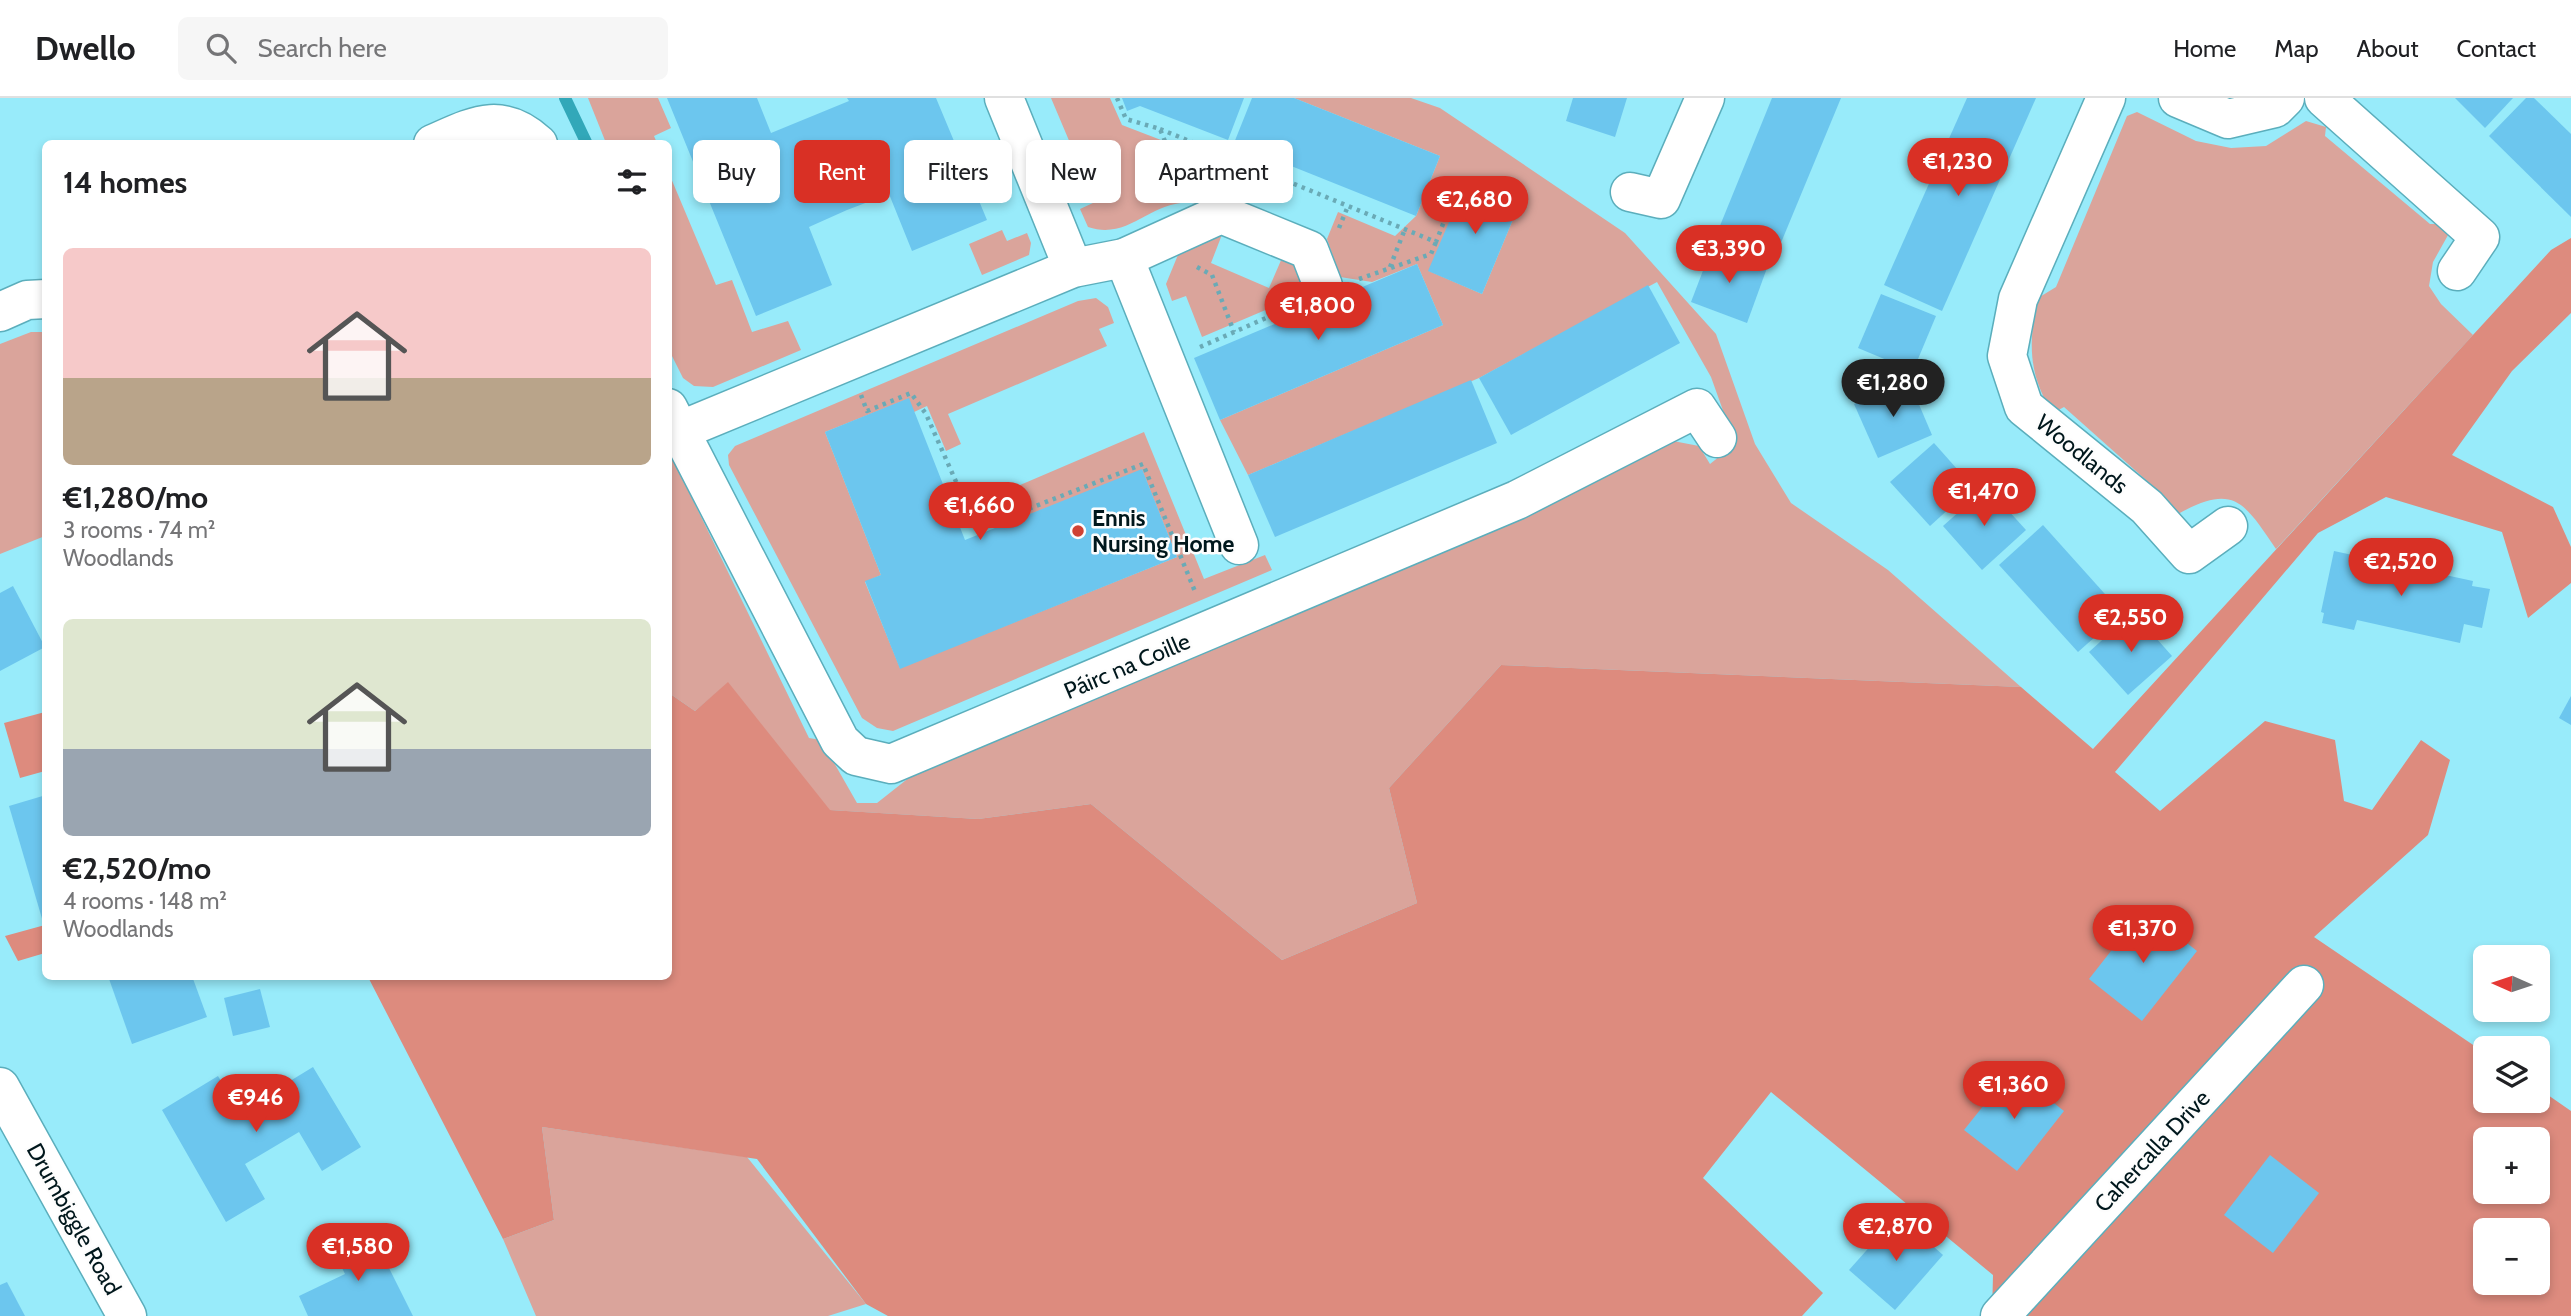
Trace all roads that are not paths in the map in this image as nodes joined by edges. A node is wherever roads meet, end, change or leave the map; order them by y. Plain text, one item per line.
1 (1004, 98) edge
2 (1705, 98) edge
3 (2106, 98) edge
4 (2178, 98) edge
5 (2285, 98) edge
6 (2324, 98) edge
7 (442, 140) edge
8 (534, 140) edge
9 (1630, 192) dead end
10 (1124, 258) junction
11 (1073, 268) junction
12 (2457, 271) dead end
13 (1325, 290) road end
14 (42, 299) edge
15 (0, 313) edge
16 (674, 420) edge
17 (1717, 438) dead end
18 (2228, 526) dead end
19 (1239, 545) dead end
20 (2304, 985) dead end
21 (0, 1087) edge
22 (127, 1316) edge
23 (2000, 1316) edge

1 - 11 street
2 - 9 street
3 - 18 street, Woodlands
4 - 5 street
6 - 12 street
7 - 8 street
10 - 11 street, Páirc na Coille
10 - 13 street, Páirc na Coille
10 - 19 street
11 - 16 street, Páirc na Coille
14 - 15 street
16 - 17 street, Páirc na Coille
20 - 23 street, Cahercalla Drive
21 - 22 street, Drumbiggle Road

